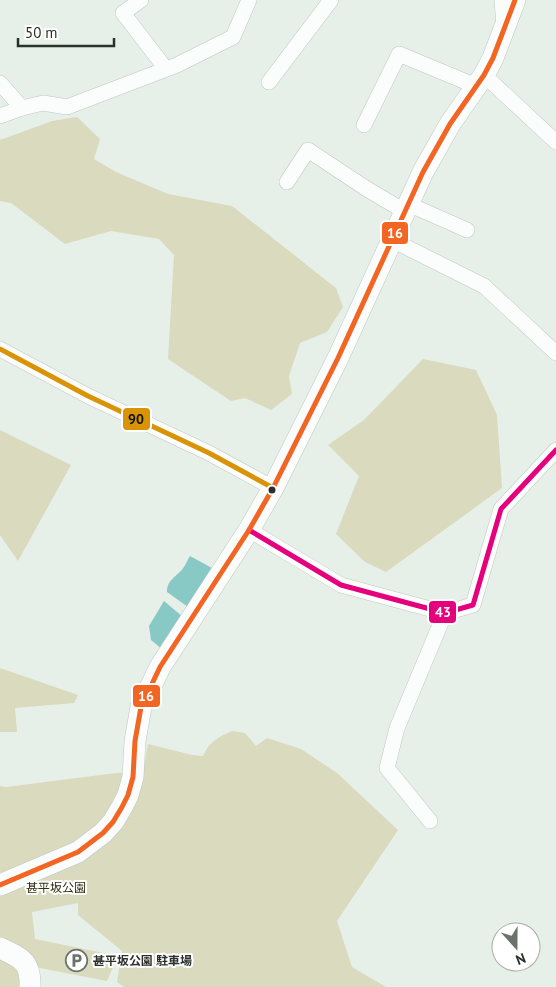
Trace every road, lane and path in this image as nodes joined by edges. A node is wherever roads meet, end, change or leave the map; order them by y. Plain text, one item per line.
1 (141, 0) edge
2 (249, 0) edge
3 (331, 0) edge
4 (502, 0) edge
5 (515, 0) edge
6 (504, 27) junction
7 (166, 69) junction
8 (480, 80) junction
9 (0, 82) edge
10 (269, 82) dead end
11 (22, 108) junction
12 (0, 116) edge
13 (364, 125) dead end
14 (556, 142) edge
15 (286, 182) dead end
16 (406, 207) junction
17 (468, 230) dead end
18 (392, 240) junction
19 (0, 349) edge
20 (556, 353) edge
21 (556, 450) edge
22 (273, 488) junction
23 (250, 530) junction
24 (444, 613) junction
25 (430, 821) dead end
26 (0, 885) edge
27 (0, 948) edge
28 (30, 987) edge

1 - 7 street
2 - 7 street
3 - 10 street
4 - 6 street
5 - 6 main road
6 - 8 main road
7 - 11 street
8 - 13 street
8 - 14 street
8 - 16 main road
9 - 11 street
11 - 12 street
15 - 16 street
16 - 17 street
16 - 18 main road
18 - 20 street
18 - 22 main road
19 - 22 street
21 - 24 street
22 - 23 main road
23 - 24 street
23 - 26 main road
24 - 25 street
27 - 28 main road

